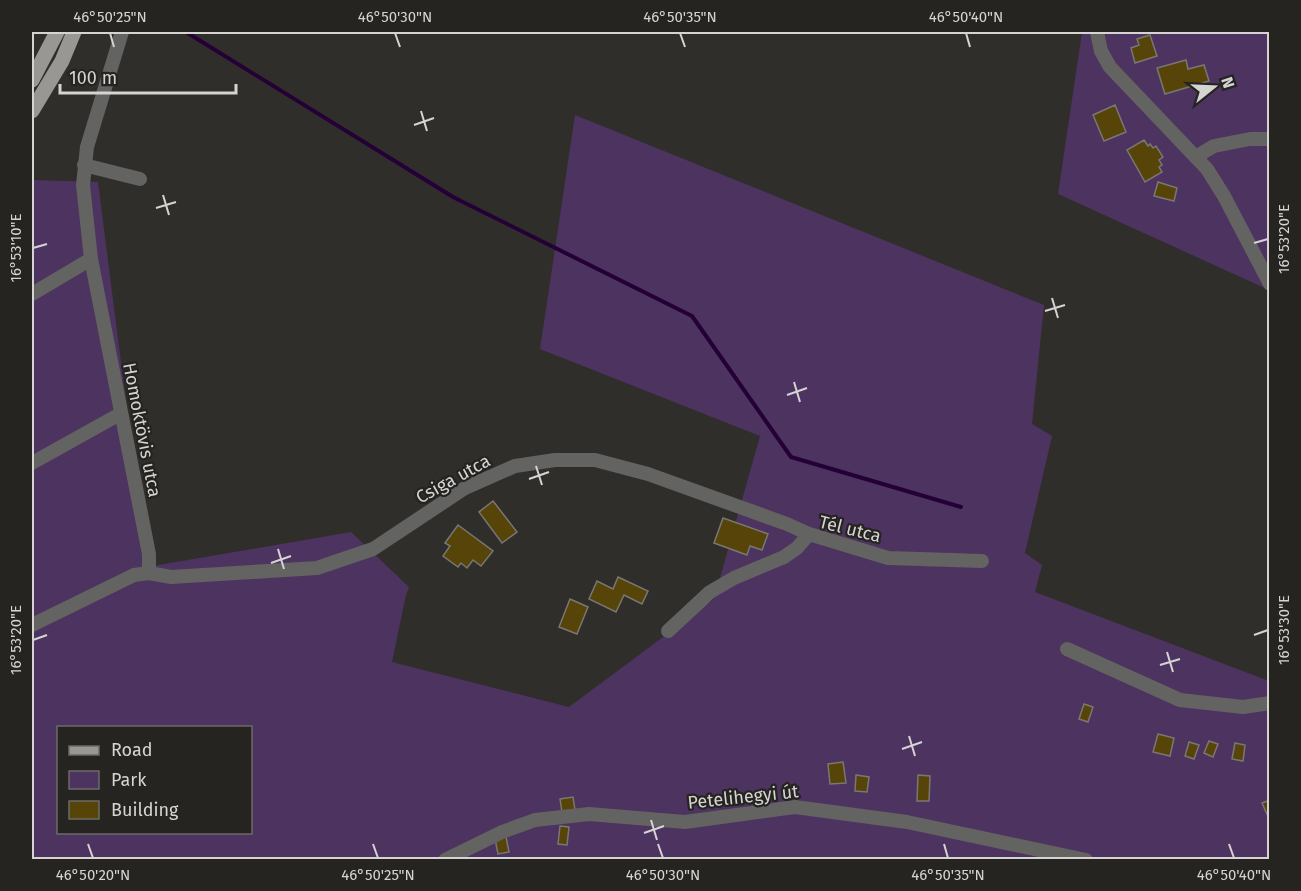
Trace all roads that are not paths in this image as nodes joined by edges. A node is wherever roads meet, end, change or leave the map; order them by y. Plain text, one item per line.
1 (57, 32) edge
2 (74, 32) edge
3 (122, 32) edge
4 (1097, 32) edge
5 (32, 80) edge
6 (32, 111) edge
7 (1269, 139) edge
8 (1197, 156) junction
9 (84, 165) junction
10 (140, 179) dead end
11 (91, 260) junction
12 (1269, 284) edge
13 (32, 294) edge
14 (120, 414) junction
15 (32, 464) edge
16 (809, 534) junction
17 (982, 561) dead end
18 (149, 573) junction
19 (32, 625) edge
20 (668, 631) dead end
21 (1067, 649) dead end
22 (1269, 703) edge
23 (445, 860) edge
24 (1086, 860) edge

1 - 5 main road
2 - 6 main road
3 - 9 street, Homoktövis utca
4 - 8 street
7 - 8 street
8 - 12 street
9 - 10 street
9 - 11 street, Homoktövis utca
11 - 13 street
11 - 14 street, Homoktövis utca
14 - 15 street
14 - 18 street, Homoktövis utca
16 - 17 street, Tél utca
16 - 18 street, Csiga utca
16 - 20 street, Tél utca
18 - 19 street
21 - 22 street
23 - 24 street, Petelihegyi út

